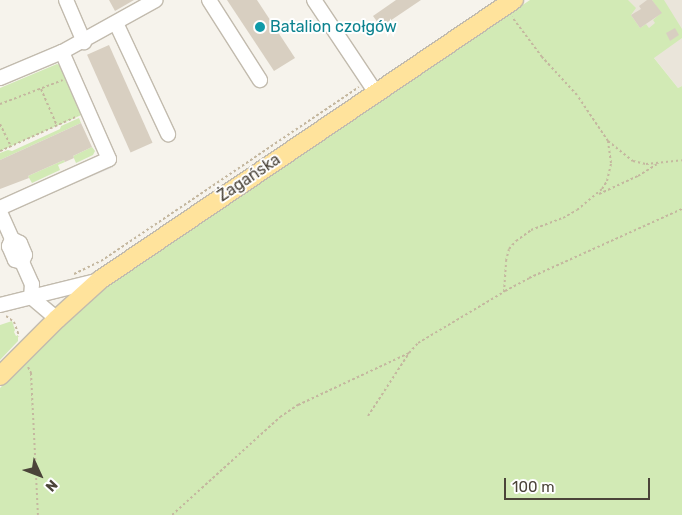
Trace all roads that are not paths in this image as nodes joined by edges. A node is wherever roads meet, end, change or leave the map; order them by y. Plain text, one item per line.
1 (66, 0) edge
2 (156, 0) edge
3 (209, 0) edge
4 (314, 0) edge
5 (510, 3) edge
6 (116, 23) junction
7 (84, 42) junction
8 (62, 52) junction
9 (0, 78) edge
10 (260, 80) dead end
11 (376, 93) junction
12 (168, 134) dead end
13 (0, 208) edge
14 (0, 212) edge
15 (100, 280) junction
16 (31, 297) junction
17 (2, 309) edge
18 (57, 319) junction
19 (0, 376) edge

1 - 7 street
2 - 6 street
3 - 10 street
4 - 11 street
5 - 11 main road, Żagańska
6 - 7 street
6 - 12 street
7 - 8 street
8 - 9 street
8 - 13 street
11 - 15 main road, Żagańska
14 - 16 street
15 - 16 street
15 - 18 main road, Żagańska
16 - 17 street
16 - 18 street
18 - 19 main road, Żagańska

